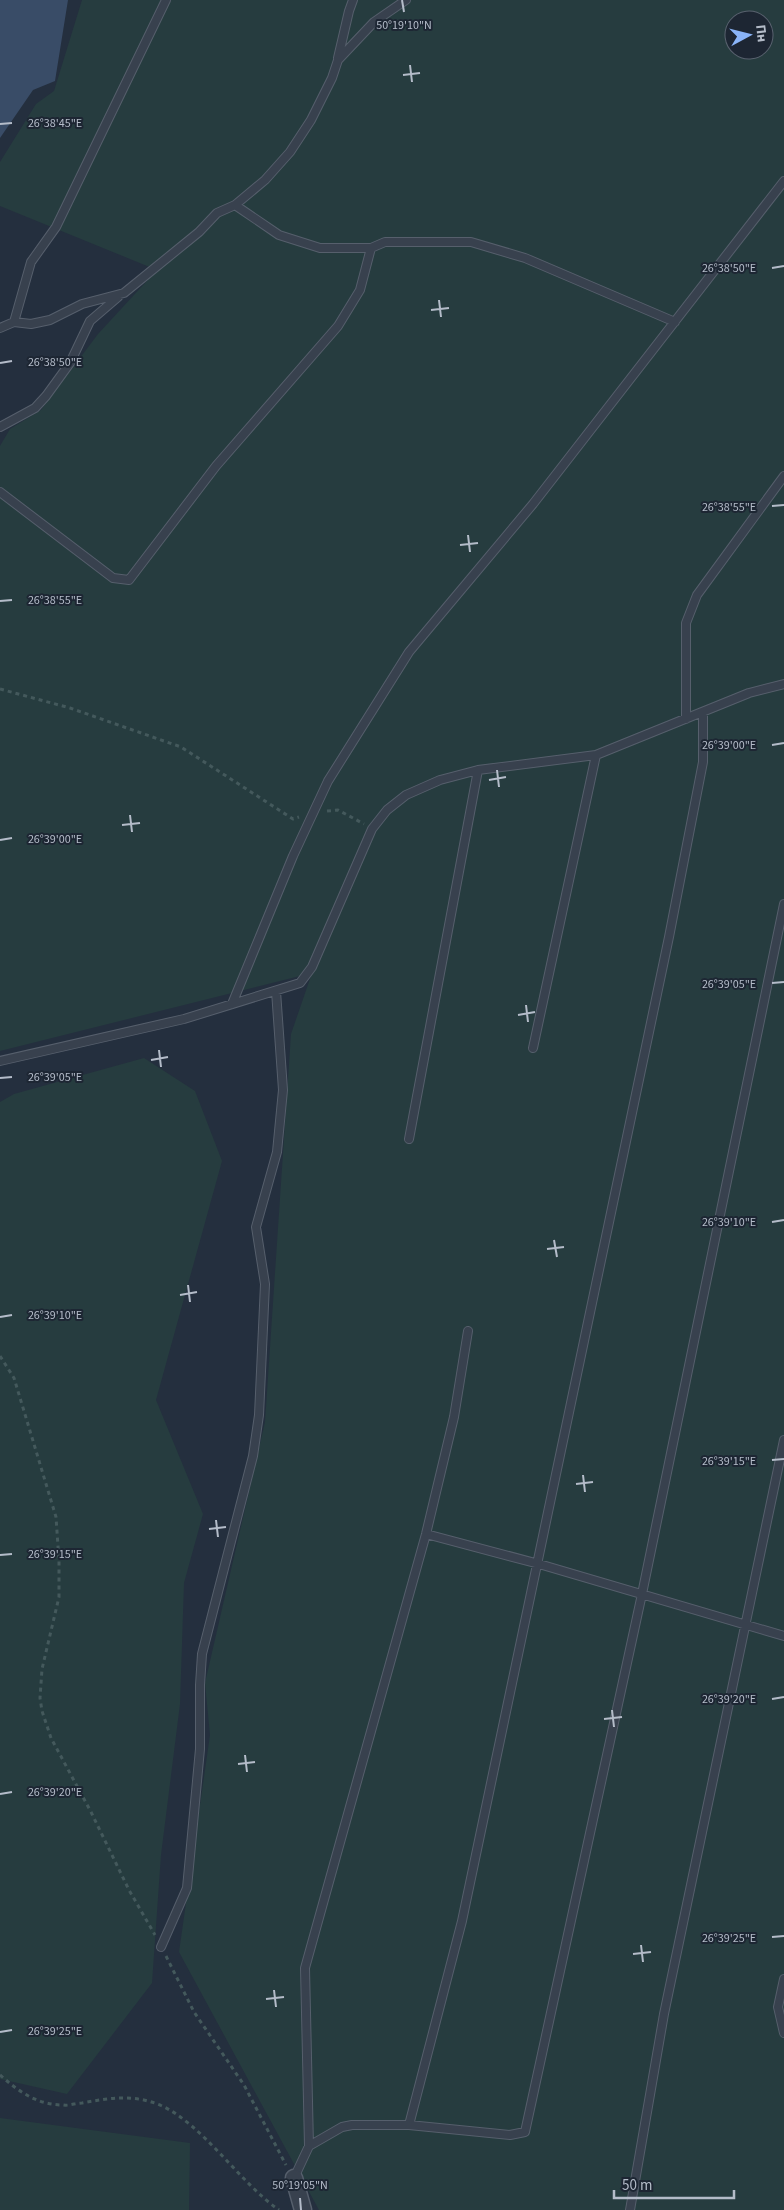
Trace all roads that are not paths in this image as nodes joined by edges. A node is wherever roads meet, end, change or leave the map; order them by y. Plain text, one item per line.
1 (166, 0) edge
2 (354, 0) edge
3 (406, 0) edge
4 (338, 60) junction
5 (784, 180) edge
6 (235, 205) junction
7 (371, 248) junction
8 (124, 293) junction
9 (14, 322) junction
10 (676, 322) junction
11 (0, 328) edge
12 (0, 427) edge
13 (784, 476) edge
14 (0, 492) edge
15 (784, 684) edge
16 (703, 712) junction
17 (686, 719) junction
18 (596, 755) junction
19 (478, 770) junction
20 (784, 904) edge
21 (276, 991) junction
22 (232, 1004) junction
23 (533, 1048) dead end
24 (0, 1061) edge
25 (409, 1139) dead end
26 (468, 1331) dead end
27 (784, 1440) edge
28 (426, 1534) junction
29 (538, 1564) junction
30 (642, 1594) junction
31 (745, 1624) junction
32 (784, 1636) edge
33 (161, 1947) road end
34 (784, 1979) edge
35 (784, 2033) edge
36 (409, 2125) junction
37 (309, 2146) junction
38 (294, 2178) joint
39 (303, 2210) edge
40 (630, 2210) edge

1 - 9 lane
2 - 4 lane
3 - 4 lane
4 - 6 lane
5 - 10 lane
6 - 7 lane
6 - 8 lane
7 - 10 lane
7 - 14 lane
8 - 9 lane
8 - 12 lane
9 - 11 lane
10 - 22 lane
13 - 17 lane
15 - 16 lane
16 - 17 lane
16 - 29 lane
17 - 18 lane
18 - 19 lane
18 - 23 lane
19 - 21 lane
19 - 25 lane
20 - 30 lane
21 - 22 lane
21 - 33 lane
22 - 24 lane
26 - 28 lane
27 - 31 lane
28 - 29 lane
28 - 37 lane
29 - 30 lane
29 - 36 lane
30 - 31 lane
30 - 36 lane
31 - 32 lane
31 - 40 lane
34 - 35 lane
36 - 37 lane
37 - 38 lane
38 - 39 street

